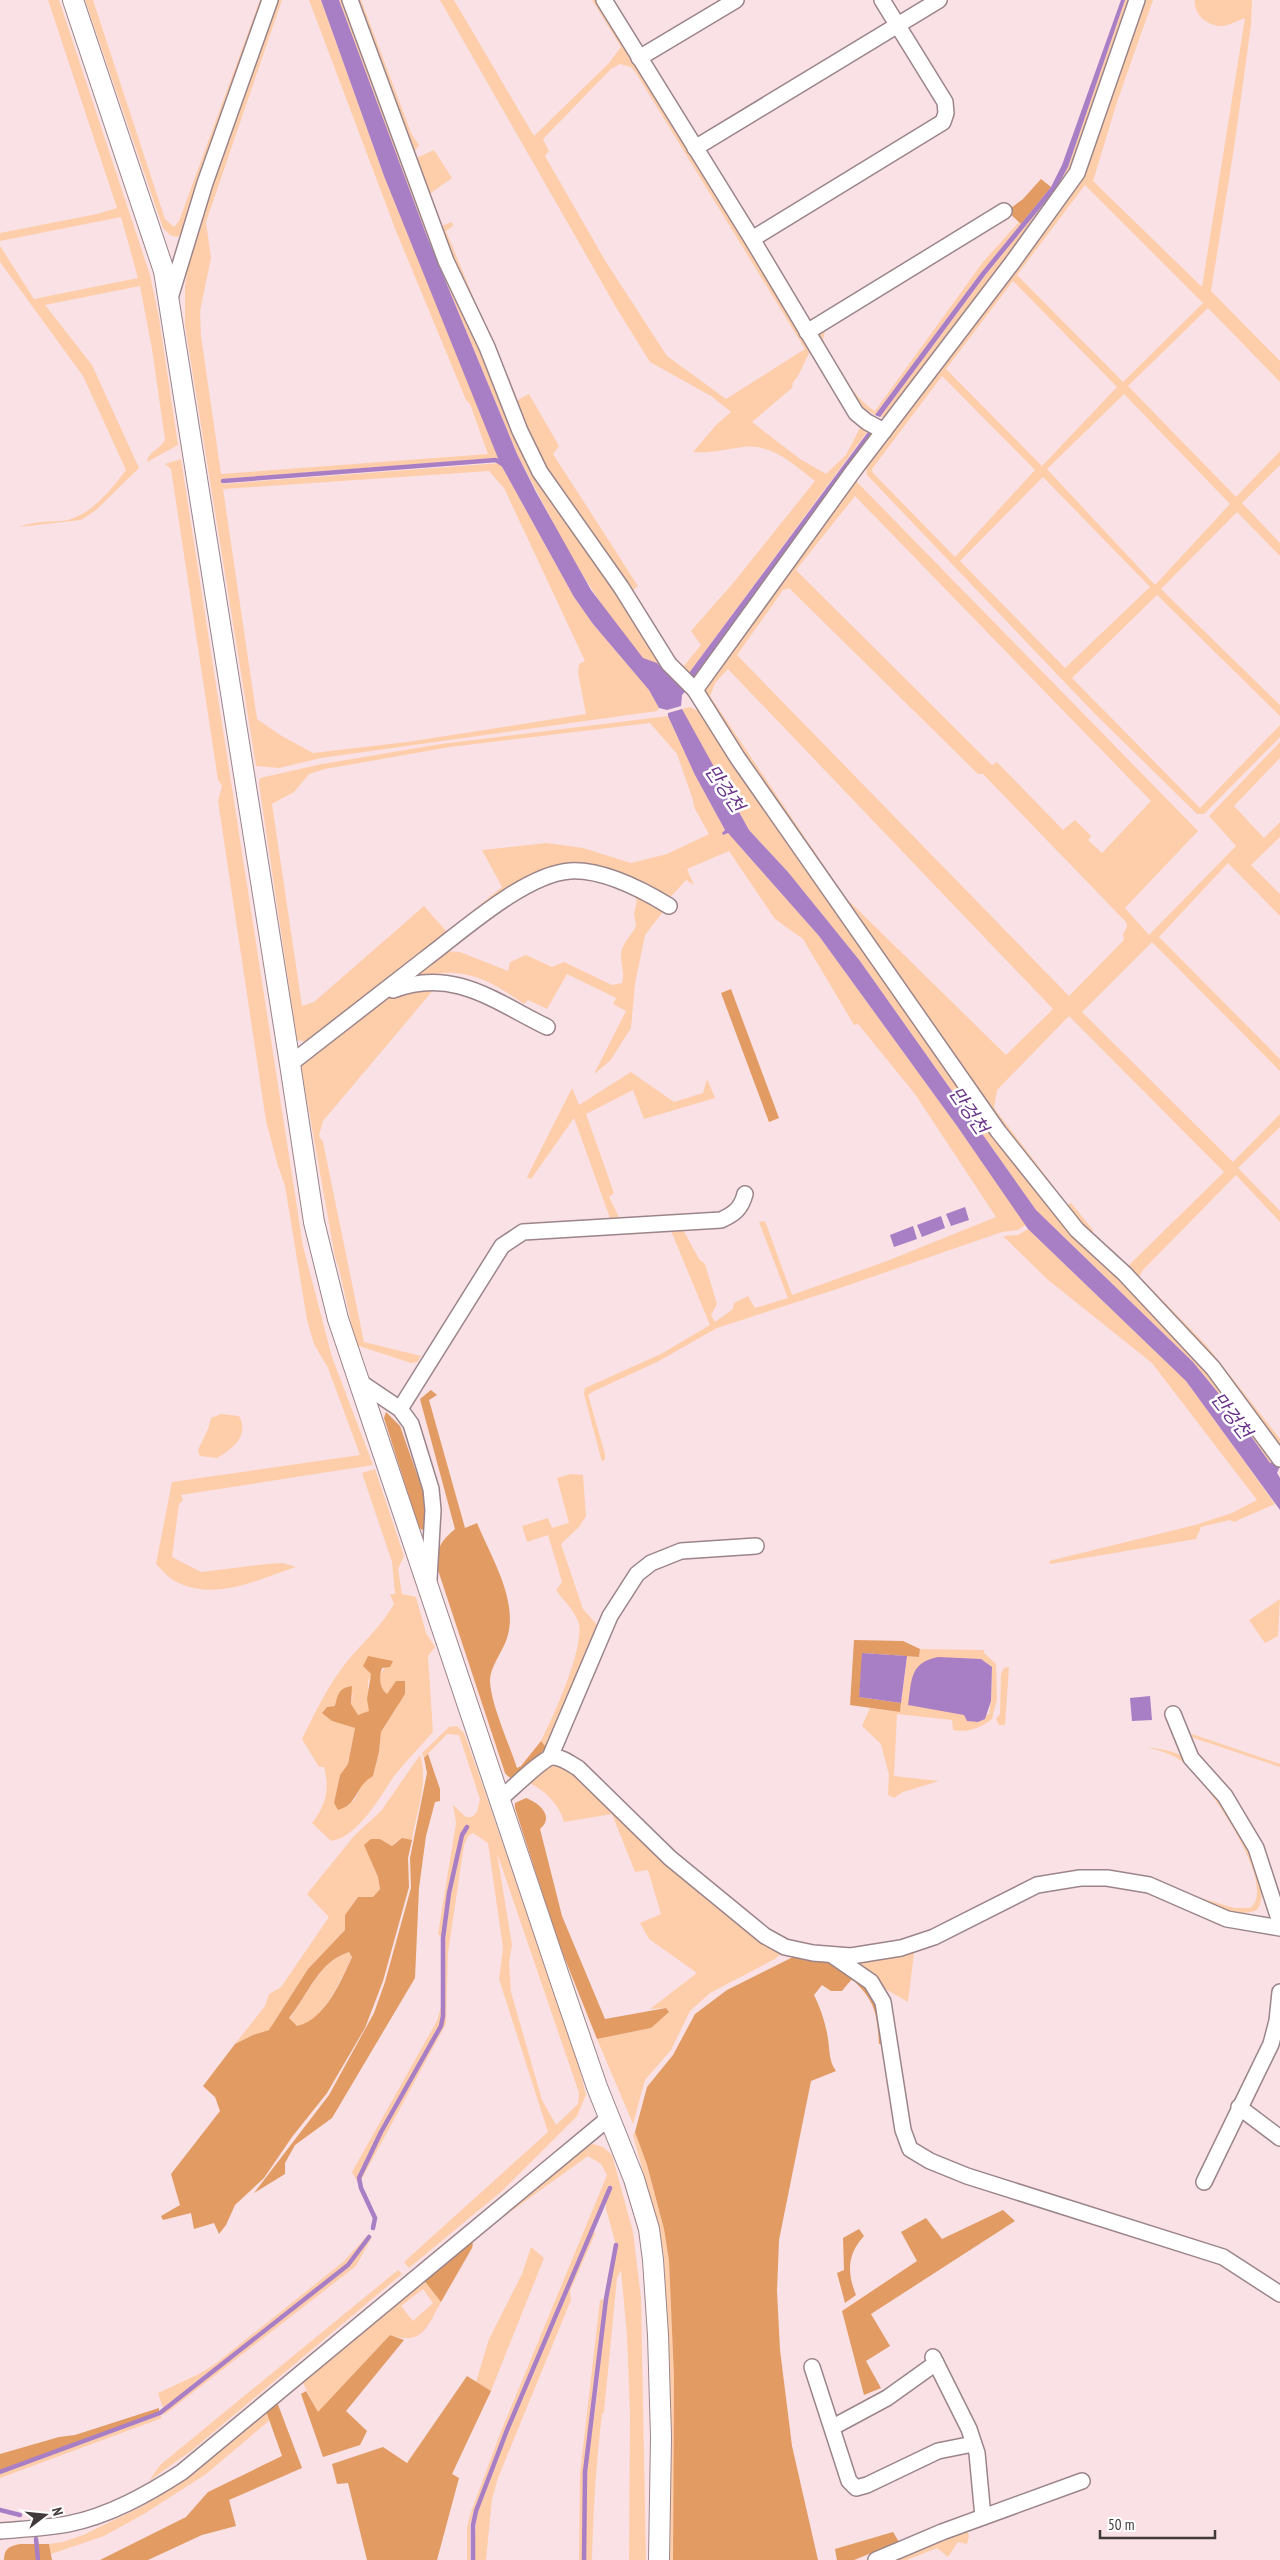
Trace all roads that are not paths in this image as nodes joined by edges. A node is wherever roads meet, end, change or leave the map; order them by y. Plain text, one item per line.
1 (72, 0) edge
2 (270, 0) edge
3 (350, 0) edge
4 (604, 0) edge
5 (736, 0) edge
6 (882, 0) edge
7 (939, 0) edge
8 (1138, 0) edge
9 (897, 26) junction
10 (639, 58) junction
11 (695, 148) junction
12 (1004, 211) dead end
13 (752, 239) junction
14 (169, 300) junction
15 (807, 332) junction
16 (884, 431) junction
17 (695, 690) junction
18 (669, 906) dead end
19 (379, 995) junction
20 (547, 1027) dead end
21 (290, 1064) junction
22 (745, 1194) dead end
23 (357, 1380) junction
24 (400, 1409) junction
25 (1280, 1459) edge
26 (756, 1546) dead end
27 (428, 1590) junction
28 (1173, 1714) dead end
29 (550, 1757) junction
30 (500, 1799) junction
31 (1280, 1922) edge
32 (1280, 1928) edge
33 (832, 1955) junction
34 (1280, 1992) edge
35 (1239, 2106) junction
36 (610, 2117) junction
37 (1280, 2138) edge
38 (1204, 2182) dead end
39 (1280, 2294) edge
40 (812, 2367) dead end
41 (833, 2427) junction
42 (973, 2444) junction
43 (1082, 2481) dead end
44 (983, 2517) junction
45 (0, 2531) edge
46 (659, 2560) edge
47 (876, 2560) edge

1 - 14 main road
2 - 14 street
3 - 17 street
4 - 10 street
5 - 10 street
6 - 9 street
7 - 9 street
8 - 16 street
9 - 11 street
9 - 13 street
10 - 11 street
11 - 13 street
12 - 15 street
13 - 15 street
14 - 21 main road
15 - 16 street
16 - 17 street
17 - 25 street
18 - 19 street
19 - 20 street
19 - 21 street
21 - 23 main road
22 - 24 street
23 - 24 street
23 - 27 main road
24 - 27 street
26 - 29 street
27 - 30 main road
28 - 31 street
29 - 30 street
29 - 33 street
30 - 36 main road
32 - 33 street
33 - 39 street
34 - 35 street
35 - 37 street
35 - 38 street
36 - 45 street
36 - 46 main road
40 - 41 street
41 - 42 street
41 - 42 street
42 - 44 street
43 - 44 street
44 - 47 street

